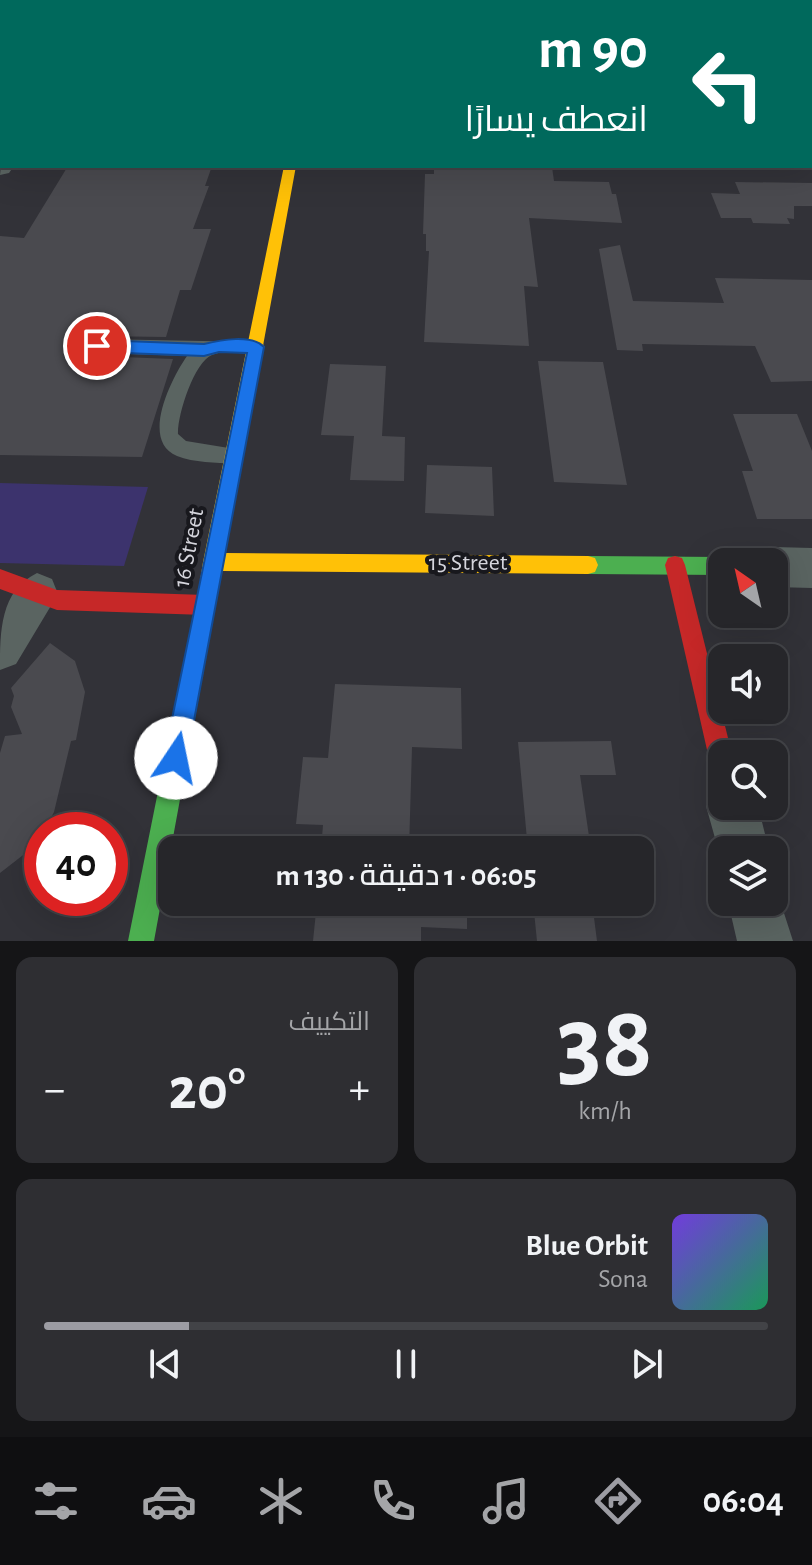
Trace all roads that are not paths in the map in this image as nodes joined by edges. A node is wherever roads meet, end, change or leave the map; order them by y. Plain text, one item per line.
1 (290, 168) edge
2 (97, 346) dead end
3 (256, 347) junction
4 (204, 350) junction
5 (234, 456) junction
6 (213, 562) junction
7 (675, 565) junction
8 (708, 566) edge
9 (788, 567) edge
10 (812, 568) edge
11 (18, 586) edge
12 (205, 605) junction
13 (0, 648) edge
14 (717, 740) edge
15 (759, 916) edge
16 (141, 941) edge
17 (765, 941) edge

1 - 3 street, 16 Street
2 - 4 lane
3 - 4 lane
3 - 5 street, 16 Street
4 - 5 lane
5 - 6 street, 16 Street
6 - 7 street, 15 Street
6 - 12 street, 16 Street
7 - 8 street, 15 Street
7 - 14 street
9 - 10 street
11 - 12 street
11 - 13 street
12 - 16 street, 16 Street
15 - 17 street

